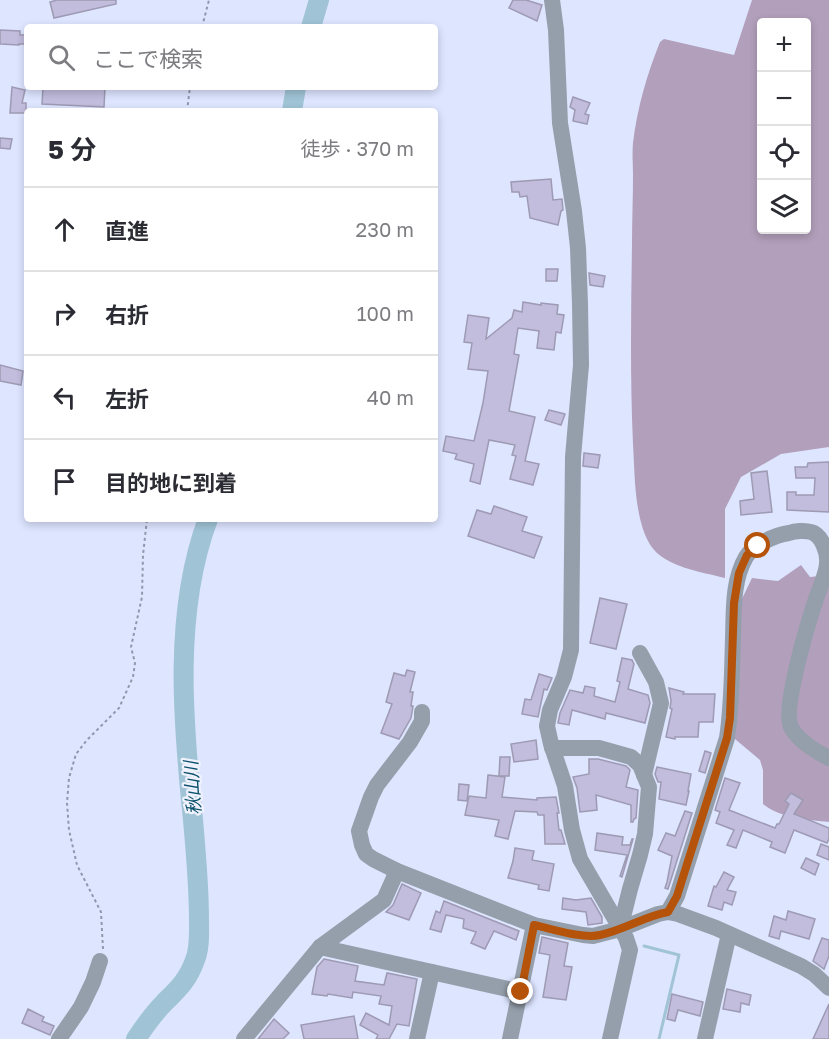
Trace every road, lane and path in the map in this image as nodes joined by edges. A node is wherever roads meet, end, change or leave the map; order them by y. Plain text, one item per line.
1 (209, 0) edge
2 (552, 0) edge
3 (203, 24) edge
4 (190, 90) edge
5 (187, 108) edge
6 (147, 522) edge
7 (640, 653) dead end
8 (422, 712) dead end
9 (552, 748) junction
10 (829, 758) edge
11 (644, 775) junction
12 (397, 871) junction
13 (668, 912) junction
14 (534, 925) junction
15 (620, 929) junction
16 (729, 934) junction
17 (320, 947) junction
18 (100, 961) joint
19 (432, 972) junction
20 (829, 988) edge
21 (521, 992) junction
22 (59, 1039) edge
23 (244, 1039) edge
24 (417, 1039) edge
25 (510, 1039) edge
26 (610, 1039) edge
27 (705, 1039) edge

1 - 3 path
2 - 9 street
4 - 5 path
6 - 18 path
7 - 11 street
8 - 12 street
9 - 11 street
9 - 15 street
10 - 13 street
11 - 15 street
12 - 14 street
12 - 17 street
13 - 15 street
13 - 16 street
14 - 15 street
14 - 21 street
15 - 26 street
16 - 20 street
16 - 27 street
17 - 19 street
17 - 23 street
18 - 22 street
19 - 21 street
19 - 24 street
21 - 25 street

